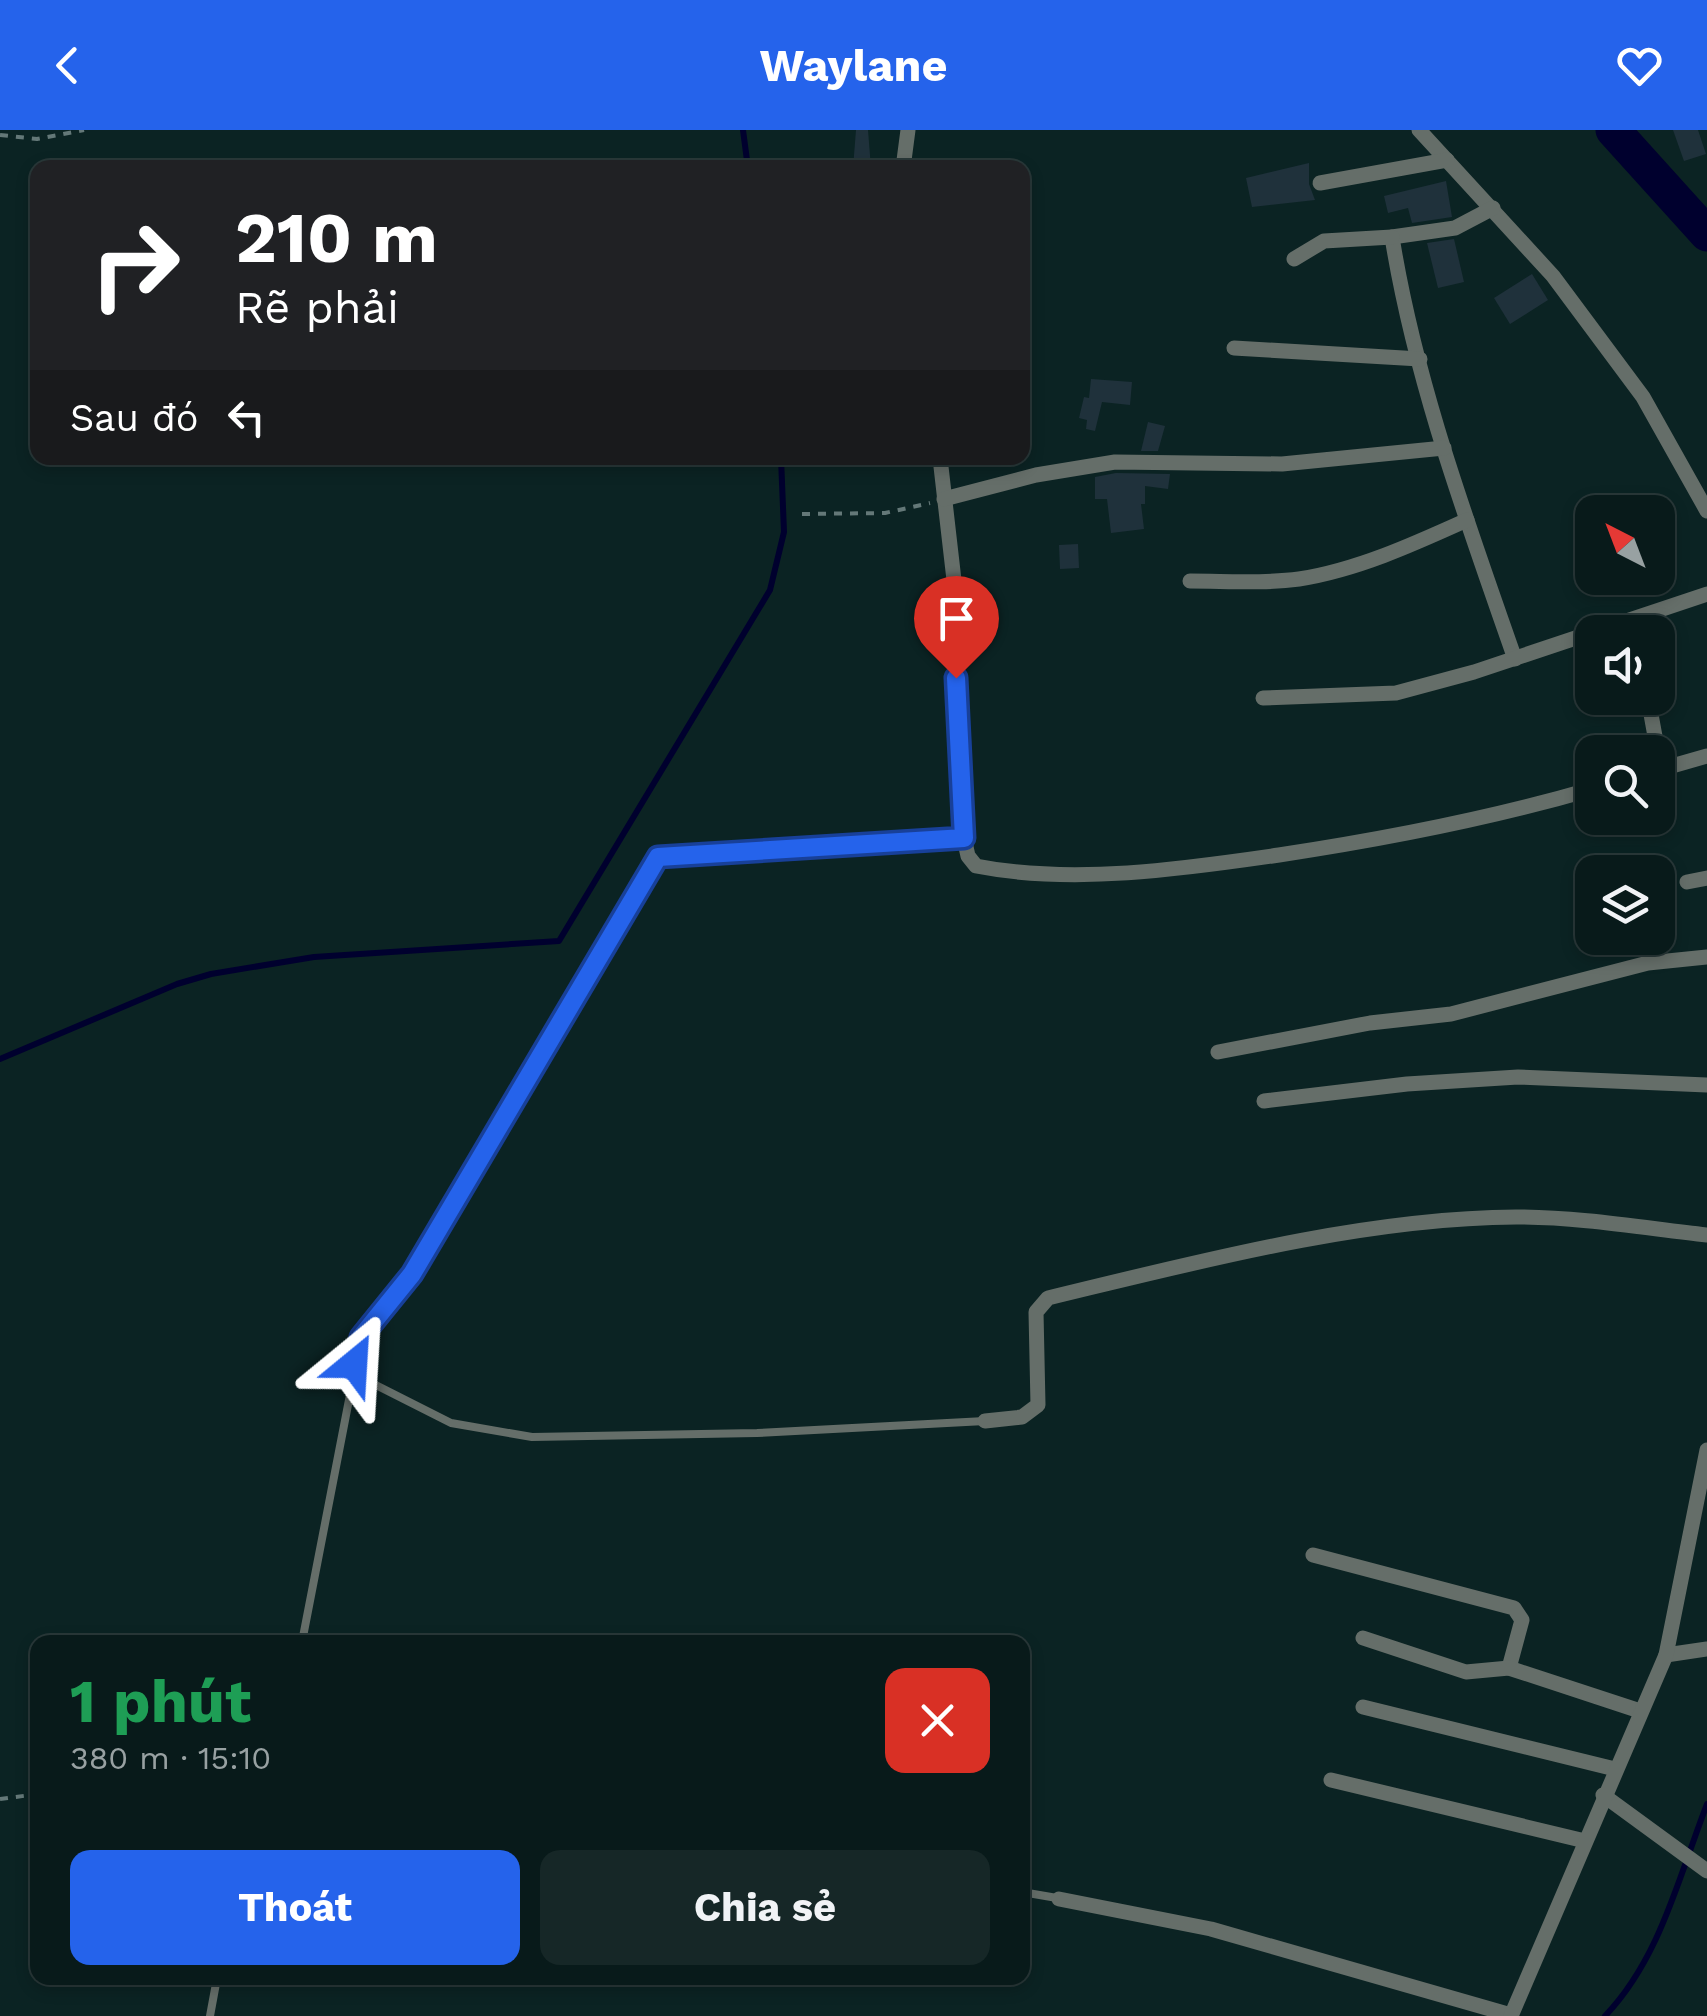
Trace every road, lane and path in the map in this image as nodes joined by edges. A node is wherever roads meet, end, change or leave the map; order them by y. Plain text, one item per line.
1 (84, 130) edge
2 (908, 130) edge
3 (1419, 130) edge
4 (0, 135) edge
5 (904, 160) edge
6 (1448, 160) junction
7 (1320, 182) dead end
8 (1494, 208) junction
9 (1392, 237) junction
10 (1294, 259) dead end
11 (1234, 348) dead end
12 (1420, 358) junction
13 (1444, 448) junction
14 (941, 465) edge
15 (944, 499) junction
16 (1707, 511) edge
17 (802, 514) dead end
18 (1467, 520) junction
19 (1190, 581) dead end
20 (1707, 594) edge
21 (1658, 615) edge
22 (1575, 642) edge
23 (1515, 659) junction
24 (1263, 698) dead end
25 (1707, 756) edge
26 (1675, 766) edge
27 (1575, 794) edge
28 (964, 838) junction
29 (1707, 878) edge
30 (1687, 882) dead end
31 (1707, 956) edge
32 (1218, 1052) dead end
33 (1707, 1085) edge
34 (1264, 1101) dead end
35 (1707, 1235) edge
36 (354, 1374) junction
37 (985, 1422) joint
38 (1707, 1450) edge
39 (1313, 1555) dead end
40 (303, 1635) edge
41 (1362, 1638) dead end
42 (1707, 1649) edge
43 (1666, 1655) junction
44 (1509, 1668) junction
45 (1363, 1707) dead end
46 (1640, 1711) junction
47 (1615, 1769) junction
48 (1331, 1780) dead end
49 (30, 1795) edge
50 (1604, 1796) junction
51 (0, 1798) edge
52 (1585, 1842) junction
53 (1705, 1869) edge
54 (1030, 1894) edge
55 (1059, 1899) joint
56 (216, 1985) edge
57 (210, 2016) edge
58 (1511, 2016) edge

1 - 4 path
2 - 5 street
3 - 6 street
6 - 7 street
6 - 8 street
8 - 9 street
8 - 16 street
9 - 10 street
9 - 12 street
11 - 12 street
12 - 13 street
13 - 15 street
13 - 18 street
14 - 15 street
15 - 17 path
15 - 28 street
18 - 19 street
18 - 23 street
20 - 21 street
22 - 23 street
23 - 24 street
25 - 26 street
27 - 28 street
28 - 36 lane
29 - 30 street
31 - 32 street
33 - 34 street
35 - 37 street
36 - 37 lane
36 - 40 lane
38 - 43 street
39 - 44 street
41 - 44 street
42 - 43 street
43 - 46 street
44 - 46 street
45 - 47 street
46 - 47 street
47 - 50 street
48 - 52 street
49 - 51 path
50 - 52 street
50 - 53 street
52 - 58 street
54 - 55 lane
55 - 58 street
56 - 57 lane

